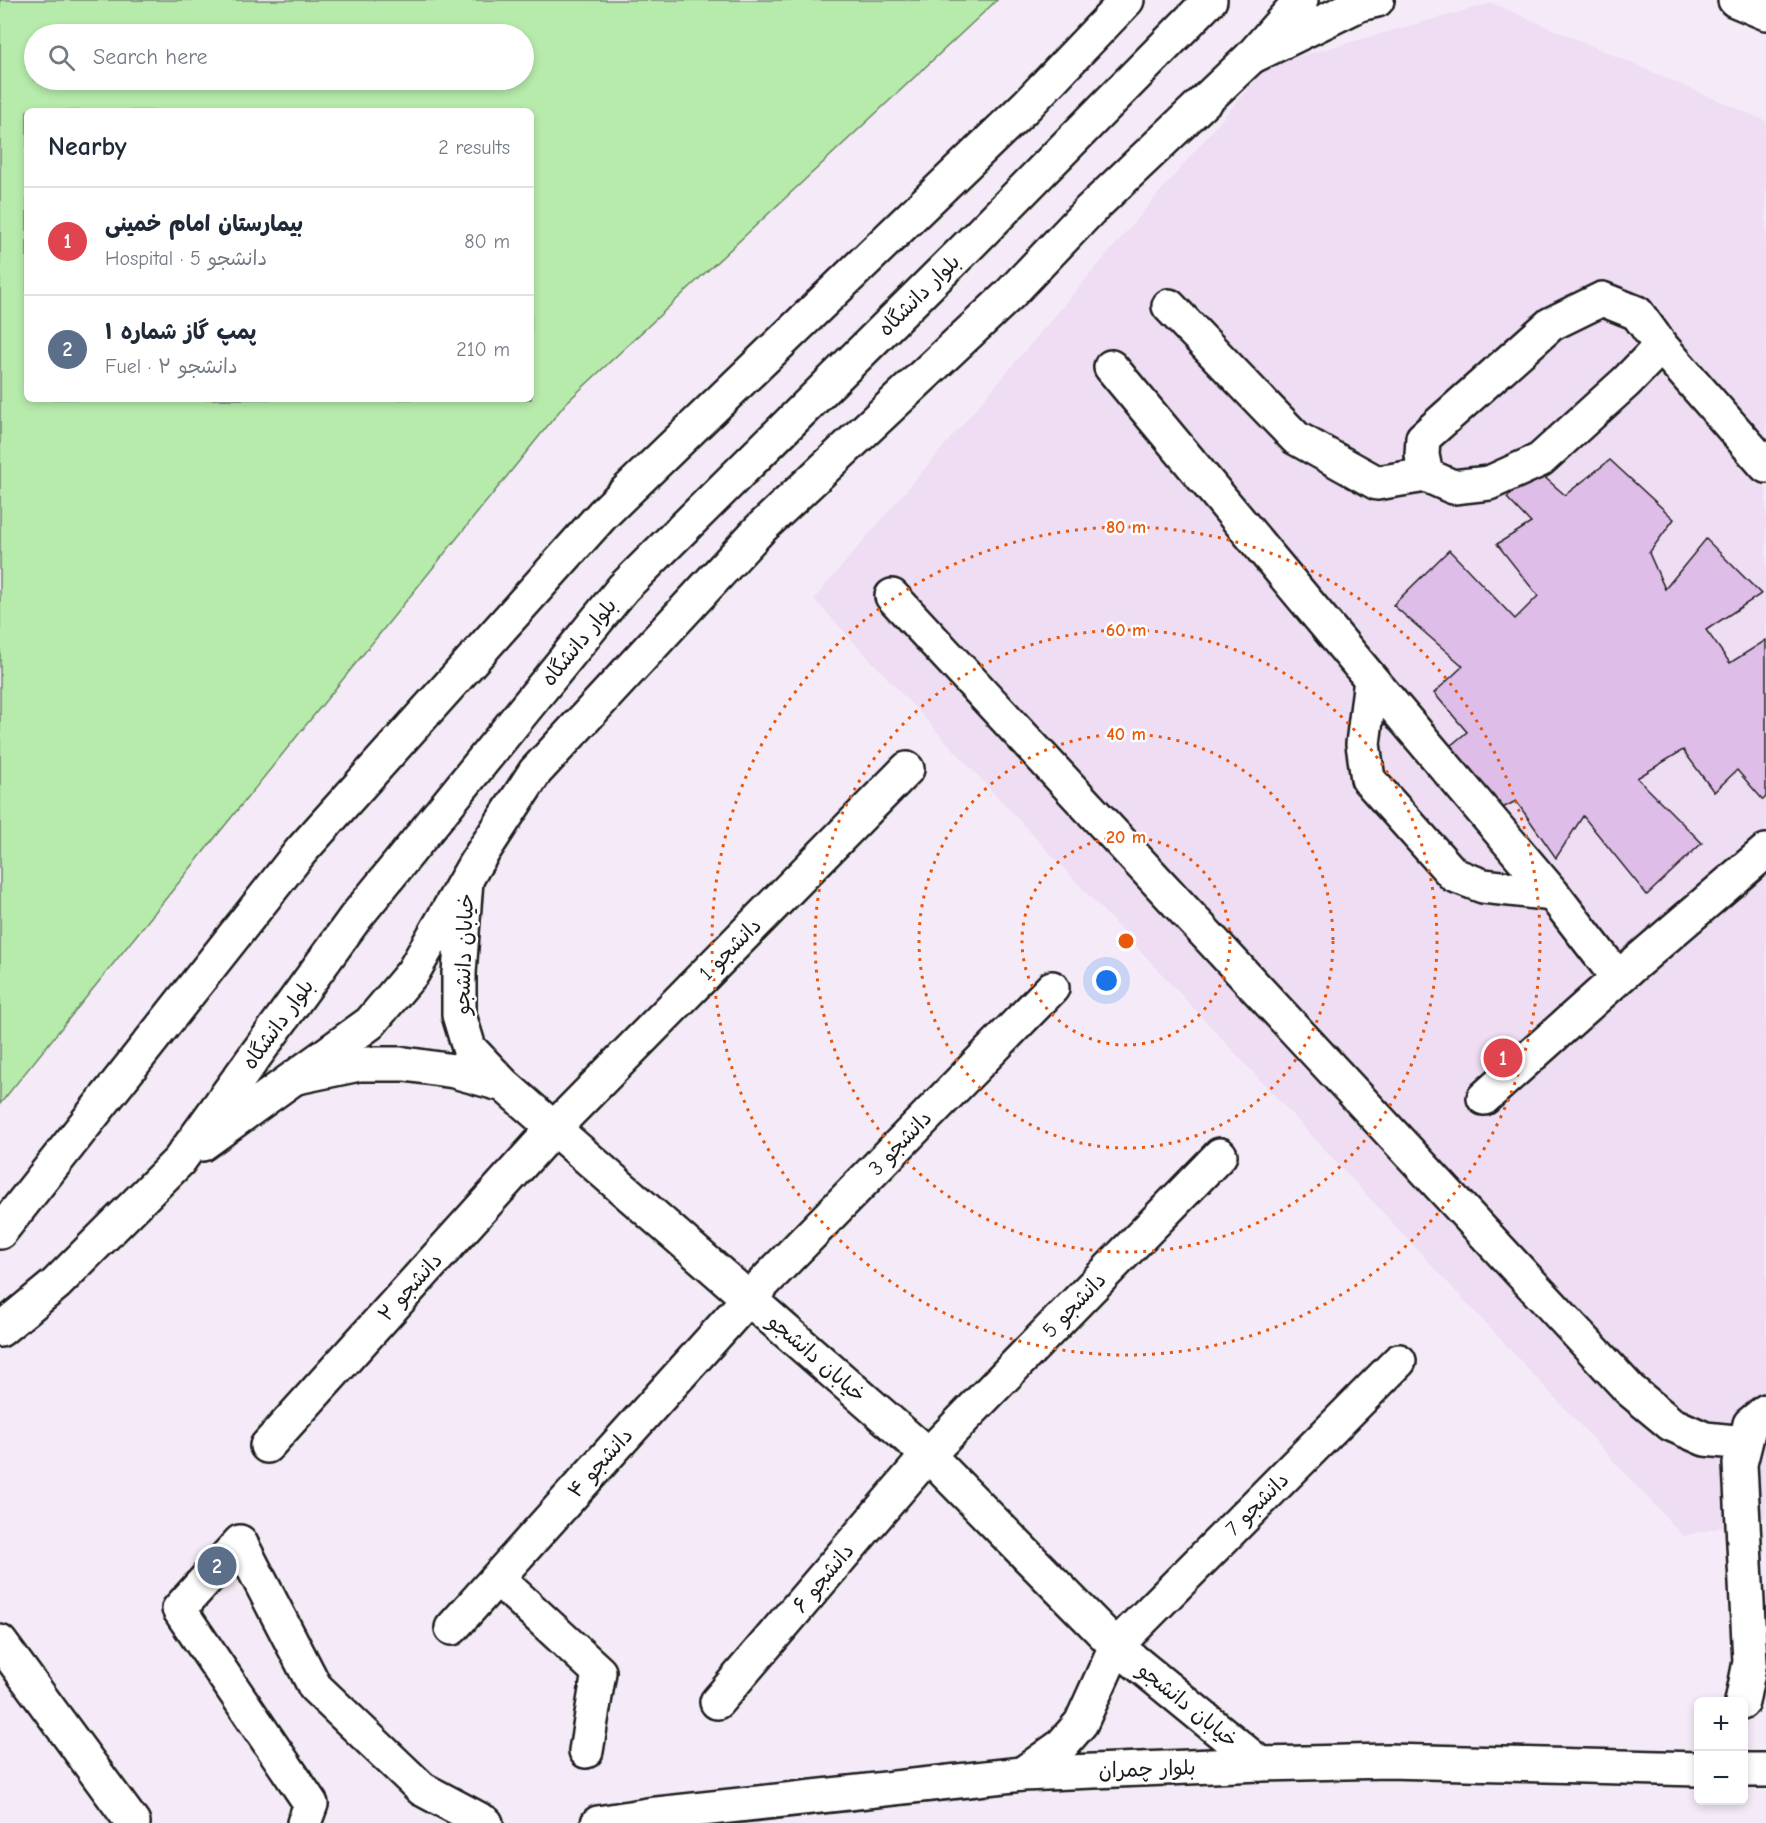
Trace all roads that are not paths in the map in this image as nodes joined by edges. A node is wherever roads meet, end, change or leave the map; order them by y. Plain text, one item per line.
1 (1127, 0) edge
2 (1210, 0) edge
3 (1301, 0) edge
4 (1377, 0) edge
5 (1735, 0) edge
6 (1766, 13) edge
7 (1251, 57) junction
8 (1169, 306) dead end
9 (1661, 346) junction
10 (1111, 367) dead end
11 (1766, 465) edge
12 (1426, 475) junction
13 (892, 596) dead end
14 (1371, 679) junction
15 (907, 769) dead end
16 (1766, 851) edge
17 (466, 880) junction
18 (1553, 894) junction
19 (1618, 978) junction
20 (1052, 988) dead end
21 (297, 1077) junction
22 (504, 1086) junction
23 (1484, 1098) dead end
24 (553, 1129) junction
25 (1220, 1155) dead end
26 (179, 1161) junction
27 (0, 1232) edge
28 (748, 1299) junction
29 (0, 1330) edge
30 (1399, 1361) dead end
31 (1766, 1411) edge
32 (1745, 1443) junction
33 (267, 1446) dead end
34 (928, 1455) junction
35 (497, 1578) junction
36 (452, 1629) dead end
37 (0, 1642) edge
38 (1116, 1646) junction
39 (1743, 1697) edge
40 (717, 1702) dead end
41 (586, 1751) dead end
42 (1260, 1764) junction
43 (1694, 1769) edge
44 (1748, 1770) edge
45 (1766, 1770) edge
46 (1022, 1774) junction
47 (133, 1823) edge
48 (304, 1823) edge
49 (486, 1823) edge
50 (598, 1823) edge

1 - 27 main road
2 - 26 main road, بلوار دانشگاه
3 - 7 main road
4 - 7 main road
5 - 6 main road
7 - 17 main road
8 - 12 main road
9 - 11 main road
9 - 12 main road
9 - 12 main road
10 - 14 main road
13 - 32 main road
14 - 18 main road
14 - 18 main road
15 - 24 main road, دانشجو 1
16 - 19 main road
17 - 21 main road
17 - 22 main road, خیابان دانشجو
18 - 19 main road
19 - 23 main road
20 - 28 main road, دانشجو 3
21 - 22 main road, خیابان دانشجو
21 - 26 main road
22 - 24 main road, خیابان دانشجو
24 - 28 main road, خیابان دانشجو
24 - 33 main road, دانشجو ۲
25 - 34 main road, دانشجو 5
26 - 29 main road, بلوار دانشگاه
28 - 34 main road, خیابان دانشجو
28 - 35 main road, دانشجو ۴
30 - 38 main road, دانشجو 7
31 - 32 main road
32 - 39 main road
34 - 38 main road, خیابان دانشجو
34 - 40 main road, دانشجو ۶
35 - 36 main road, دانشجو ۴
35 - 41 main road
37 - 47 main road
38 - 42 main road, خیابان دانشجو
38 - 46 main road, خیابان دانشجو
42 - 43 main road, بلوار چمران
42 - 46 main road, بلوار چمران
44 - 45 main road
46 - 50 main road, بلوار چمران
48 - 49 main road

